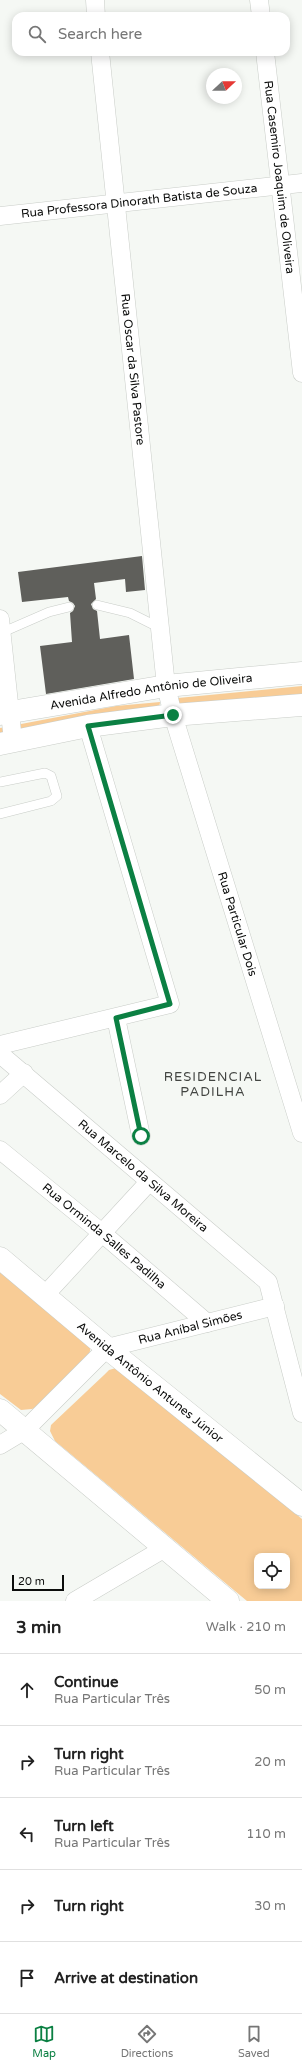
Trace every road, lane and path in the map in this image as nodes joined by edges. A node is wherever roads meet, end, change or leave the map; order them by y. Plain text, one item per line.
1 (94, 0) edge
2 (259, 0) edge
3 (96, 12) edge
4 (260, 12) edge
5 (100, 56) edge
6 (265, 56) edge
7 (302, 183) edge
8 (279, 186) junction
9 (116, 203) junction
10 (0, 216) edge
11 (302, 373) edge
12 (97, 604) dead end
13 (69, 607) dead end
14 (1, 626) edge
15 (160, 628) junction
16 (302, 673) edge
17 (166, 686) junction
18 (302, 705) edge
19 (5, 713) edge
20 (173, 715) junction
21 (88, 726) junction
22 (7, 742) edge
23 (0, 782) edge
24 (0, 814) edge
25 (116, 1018) junction
26 (0, 1045) edge
27 (0, 1054) edge
28 (24, 1073) junction
29 (0, 1094) edge
30 (302, 1133) edge
31 (141, 1136) dead end
32 (0, 1150) edge
33 (149, 1182) junction
34 (102, 1233) junction
35 (0, 1258) edge
36 (45, 1295) junction
37 (275, 1306) junction
38 (207, 1323) junction
39 (108, 1348) junction
40 (0, 1410) edge
41 (302, 1413) edge
42 (25, 1430) junction
43 (0, 1445) edge
44 (302, 1505) edge
45 (165, 1548) junction
46 (75, 1601) edge
47 (228, 1601) edge

1 - 3 street
2 - 4 street
5 - 9 street, Rua Oscar da Silva Pastore
6 - 8 street, Rua Casemiro Joaquim de Oliveira
7 - 8 street, Rua Professora Dinorath Batista de Souza
8 - 9 street, Rua Professora Dinorath Batista de Souza
8 - 11 street, Rua Casemiro Joaquim de Oliveira
9 - 10 street, Rua Professora Dinorath Batista de Souza
9 - 15 street, Rua Oscar da Silva Pastore
12 - 15 lane
13 - 14 lane
14 - 19 street
15 - 17 street, Rua Oscar da Silva Pastore
16 - 17 main road, Avenida Alfredo Antônio de Oliveira
17 - 19 main road, Avenida Alfredo Antônio de Oliveira
17 - 20 street, Rua Particular Dois
18 - 20 main road, Avenida Alfredo Antônio de Oliveira
19 - 22 street
20 - 21 main road, Avenida Alfredo Antônio de Oliveira
20 - 30 street, Rua Particular Dois
21 - 22 main road, Avenida Alfredo Antônio de Oliveira
21 - 25 street
23 - 24 lane
25 - 26 street
25 - 31 street
27 - 28 street, Rua Marcelo da Silva Moreira
28 - 29 street
28 - 33 street, Rua Marcelo da Silva Moreira
32 - 34 street, Rua Orminda Salles Padilha
33 - 34 street
33 - 37 street, Rua Marcelo da Silva Moreira
34 - 36 street
34 - 38 street, Rua Orminda Salles Padilha
35 - 36 main road, Avenida Antônio Antunes Júnior
36 - 39 main road, Avenida Antônio Antunes Júnior
37 - 38 street, Rua Aníbal Simões
37 - 41 street, Rua Marcelo da Silva Moreira
38 - 39 street, Rua Aníbal Simões
39 - 42 street
39 - 44 main road, Avenida Antônio Antunes Júnior
40 - 42 main road
42 - 43 street
42 - 45 main road
45 - 46 street
45 - 47 main road

